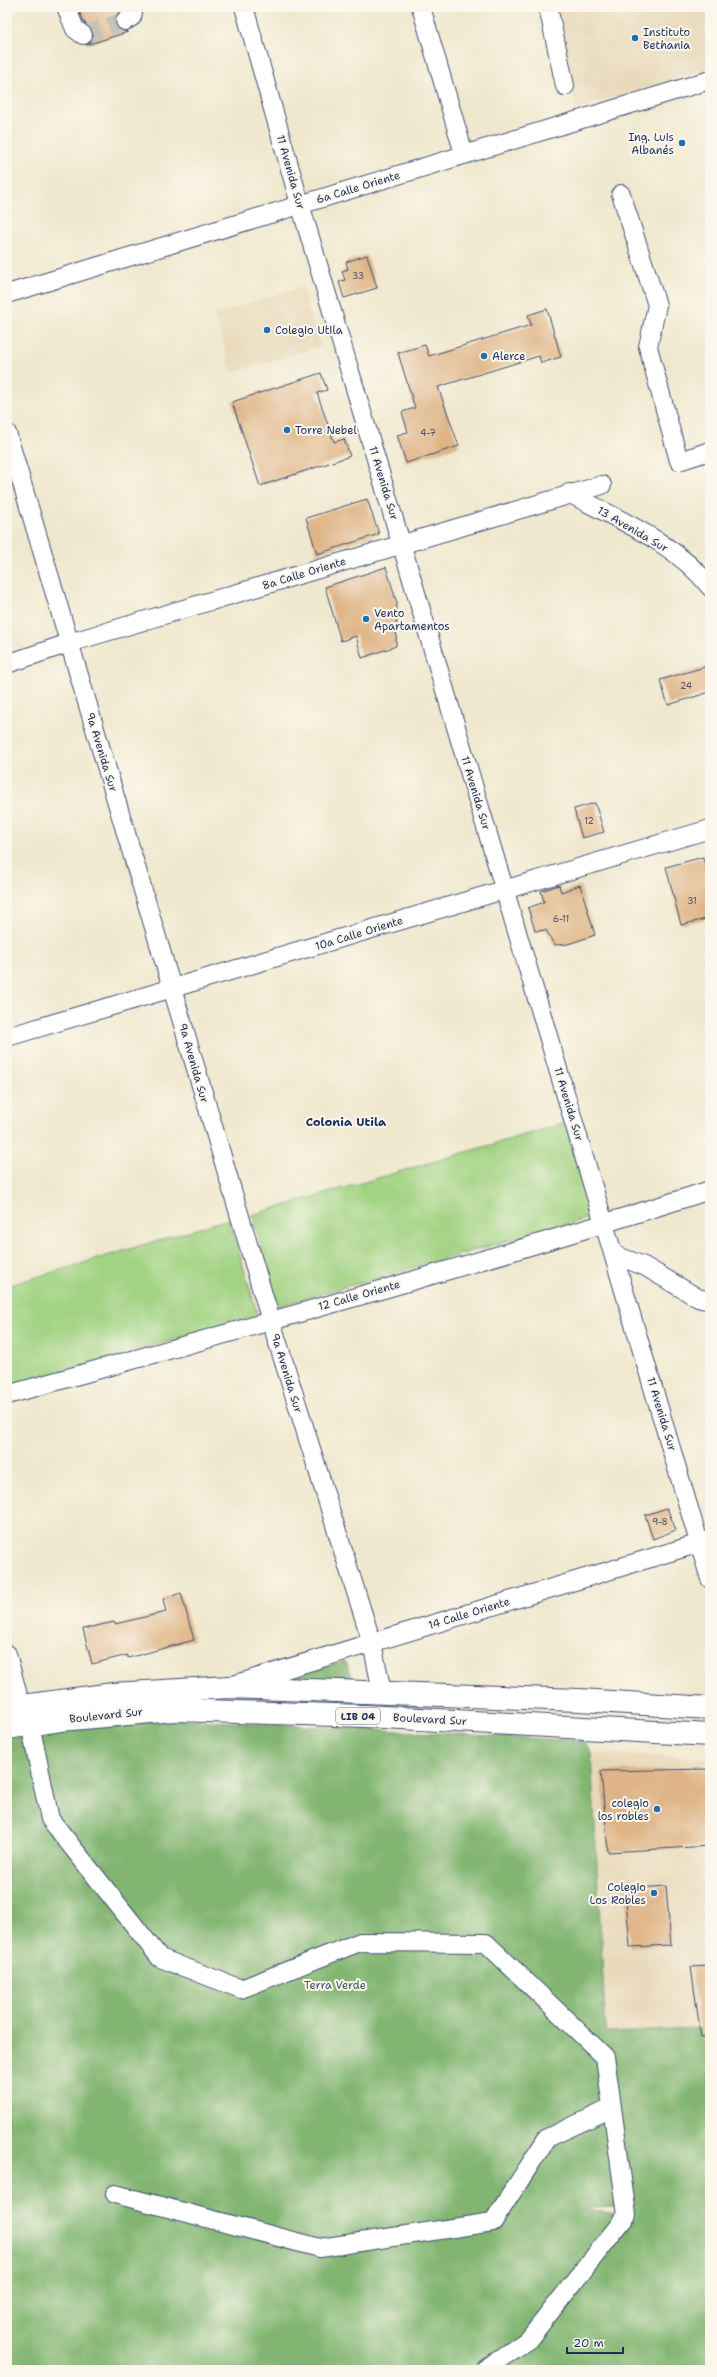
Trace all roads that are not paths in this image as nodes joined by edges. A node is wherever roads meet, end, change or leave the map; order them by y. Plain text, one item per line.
1 (66, 7) edge
2 (244, 7) edge
3 (421, 7) edge
4 (548, 7) edge
5 (83, 35) dead end
6 (710, 80) edge
7 (565, 86) dead end
8 (464, 154) junction
9 (621, 194) dead end
10 (300, 204) junction
11 (7, 294) edge
12 (7, 433) edge
13 (710, 451) edge
14 (602, 485) dead end
15 (569, 493) junction
16 (402, 544) junction
17 (710, 587) edge
18 (69, 643) junction
19 (7, 664) edge
20 (710, 829) edge
21 (505, 889) junction
22 (172, 988) junction
23 (7, 1037) edge
24 (710, 1190) edge
25 (605, 1224) junction
26 (615, 1255) junction
27 (710, 1301) edge
28 (271, 1321) junction
29 (7, 1395) edge
30 (705, 1541) edge
31 (710, 1580) edge
32 (372, 1643) junction
33 (7, 1654) edge
34 (229, 1687) junction
35 (382, 1692) junction
36 (710, 1708) edge
37 (20, 1713) edge
38 (7, 1728) edge
39 (710, 1734) edge
40 (612, 2108) junction
41 (115, 2194) dead end
42 (484, 2370) edge

1 - 5 street
2 - 10 street, 11 Avenida Sur
3 - 8 street
4 - 7 street
6 - 8 street, 6a Calle Oriente
8 - 10 street, 6a Calle Oriente
9 - 13 street
10 - 11 street, 6a Calle Oriente
10 - 16 street, 11 Avenida Sur
12 - 18 street, 9a Avenida Sur
14 - 15 street, 8a Calle Oriente
15 - 16 street, 8a Calle Oriente
15 - 17 street, 13 Avenida Sur
16 - 18 street, 8a Calle Oriente
16 - 21 street, 11 Avenida Sur
18 - 19 street, 8a Calle Oriente
18 - 22 street, 9a Avenida Sur
20 - 21 street, 10a Calle Oriente
21 - 22 street, 10a Calle Oriente
21 - 25 street, 11 Avenida Sur
22 - 23 street, 10a Calle Oriente
22 - 28 street, 9a Avenida Sur
24 - 25 street, 12 Calle Oriente
25 - 26 street, 11 Avenida Sur
25 - 28 street, 12 Calle Oriente
26 - 27 street
26 - 30 street, 11 Avenida Sur
28 - 29 street, 12 Calle Oriente
28 - 32 street, 9a Avenida Sur
30 - 31 street, 11 Avenida Sur
30 - 32 street, 14 Calle Oriente
32 - 34 street, 14 Calle Oriente
32 - 35 street, 9a Avenida Sur
33 - 37 street
34 - 35 highway, Boulevard Sur / LIB 04
34 - 37 highway, Boulevard Sur / LIB 04
35 - 36 highway, Boulevard Sur / LIB 04
37 - 38 highway, Boulevard Sur / LIB 04
37 - 39 highway, Boulevard Sur / LIB 04
37 - 40 street
40 - 41 street
40 - 42 street

